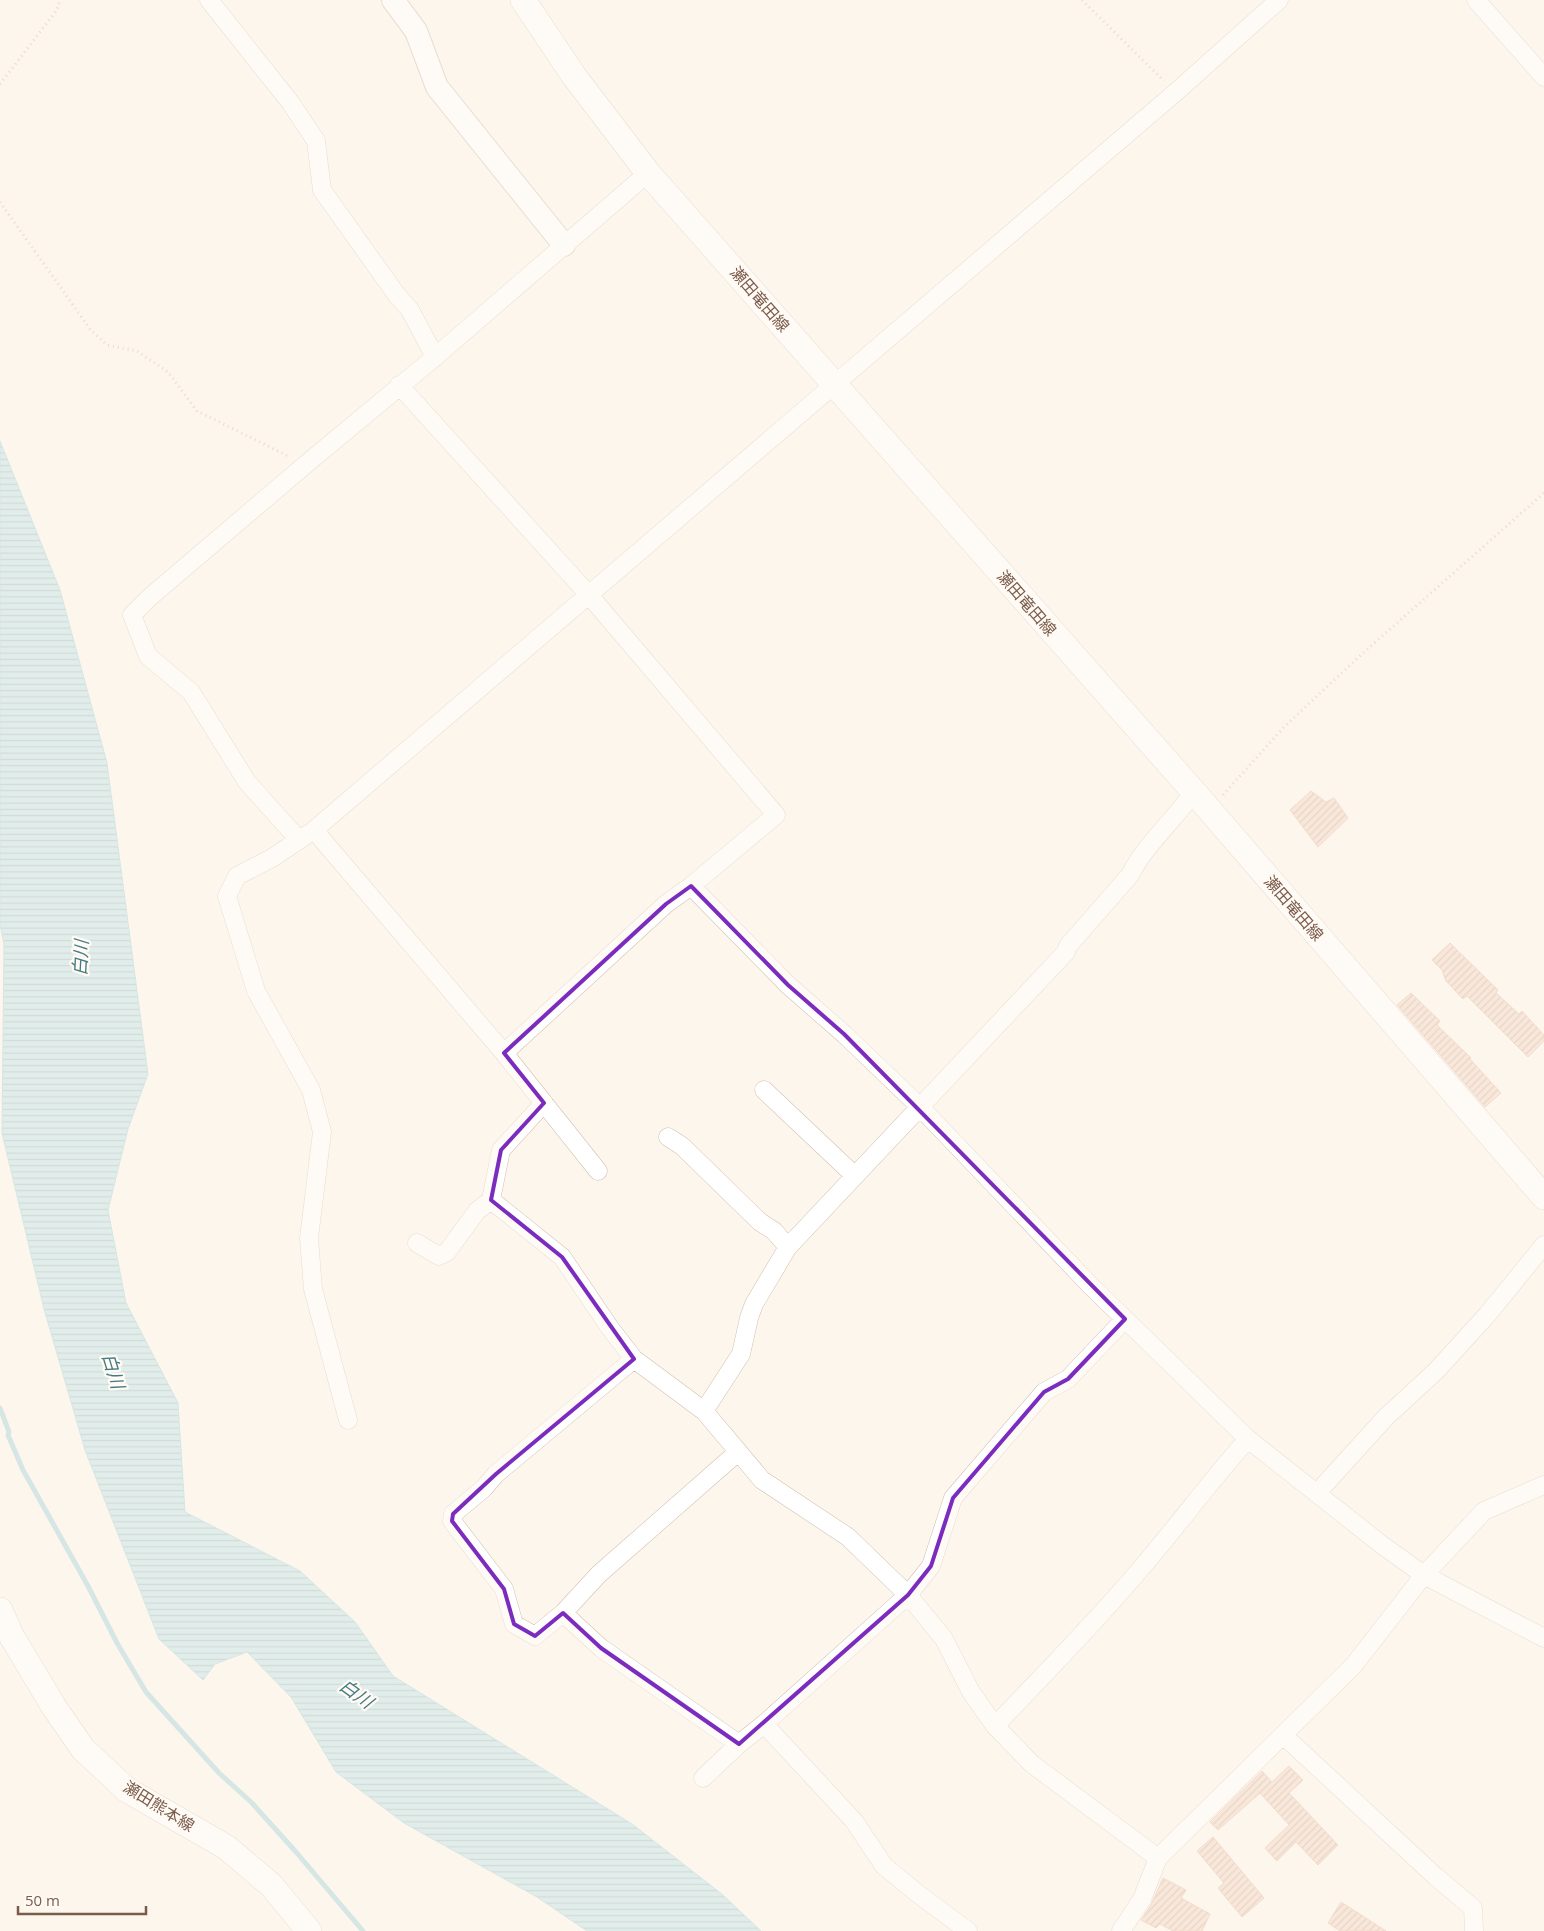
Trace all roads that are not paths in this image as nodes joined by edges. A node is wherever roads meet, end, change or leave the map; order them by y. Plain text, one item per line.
1 (209, 0) edge
2 (393, 0) edge
3 (523, 0) edge
4 (1279, 0) edge
5 (1476, 0) edge
6 (1544, 78) edge
7 (648, 172) junction
8 (564, 245) junction
9 (435, 357) junction
10 (834, 382) junction
11 (399, 386) junction
12 (588, 595) junction
13 (1201, 801) junction
14 (314, 830) junction
15 (299, 840) junction
16 (691, 886) junction
17 (504, 1053) junction
18 (764, 1090) dead end
19 (544, 1103) junction
20 (919, 1106) junction
21 (668, 1137) dead end
22 (598, 1171) dead end
23 (854, 1175) junction
24 (1544, 1197) edge
25 (491, 1200) junction
26 (417, 1243) dead end
27 (1544, 1245) edge
28 (788, 1247) junction
29 (1125, 1319) junction
30 (634, 1359) junction
31 (704, 1411) junction
32 (348, 1420) dead end
33 (1248, 1439) junction
34 (738, 1452) junction
35 (1544, 1484) edge
36 (1317, 1493) junction
37 (1424, 1575) junction
38 (908, 1595) junction
39 (0, 1610) edge
40 (563, 1613) junction
41 (1544, 1638) edge
42 (6, 1640) edge
43 (764, 1724) junction
44 (995, 1726) junction
45 (1283, 1735) junction
46 (739, 1744) junction
47 (703, 1778) dead end
48 (1158, 1858) junction
49 (310, 1931) edge
50 (968, 1931) edge
51 (1121, 1931) edge
52 (1474, 1931) edge

1 - 9 street
2 - 8 street
3 - 7 main road, 瀬田竜田線
4 - 10 street
5 - 6 street
7 - 8 street
7 - 10 main road, 瀬田竜田線
8 - 9 street
9 - 11 street
10 - 12 street
10 - 13 main road, 瀬田竜田線
11 - 12 street
11 - 15 street
12 - 14 street
12 - 16 street
13 - 20 street
13 - 24 main road, 瀬田竜田線
14 - 15 street
14 - 17 street
15 - 32 street
16 - 17 street
16 - 20 street
17 - 19 street
18 - 23 street
19 - 22 street
19 - 25 street
20 - 23 street
20 - 29 street
21 - 28 street
23 - 28 street
25 - 26 street
25 - 30 street
27 - 36 street
28 - 31 street
29 - 33 street
29 - 38 street
30 - 31 street
30 - 40 street
31 - 34 street
33 - 36 street
33 - 44 street
34 - 38 street
34 - 40 street
35 - 37 street
36 - 37 street
37 - 41 street
37 - 45 street
38 - 43 street
38 - 44 street
39 - 42 main road, 瀬田熊本線
40 - 46 street
42 - 49 main road, 瀬田熊本線
43 - 46 street
43 - 50 street
44 - 48 street
45 - 48 street
45 - 52 street
46 - 47 street
48 - 51 street

